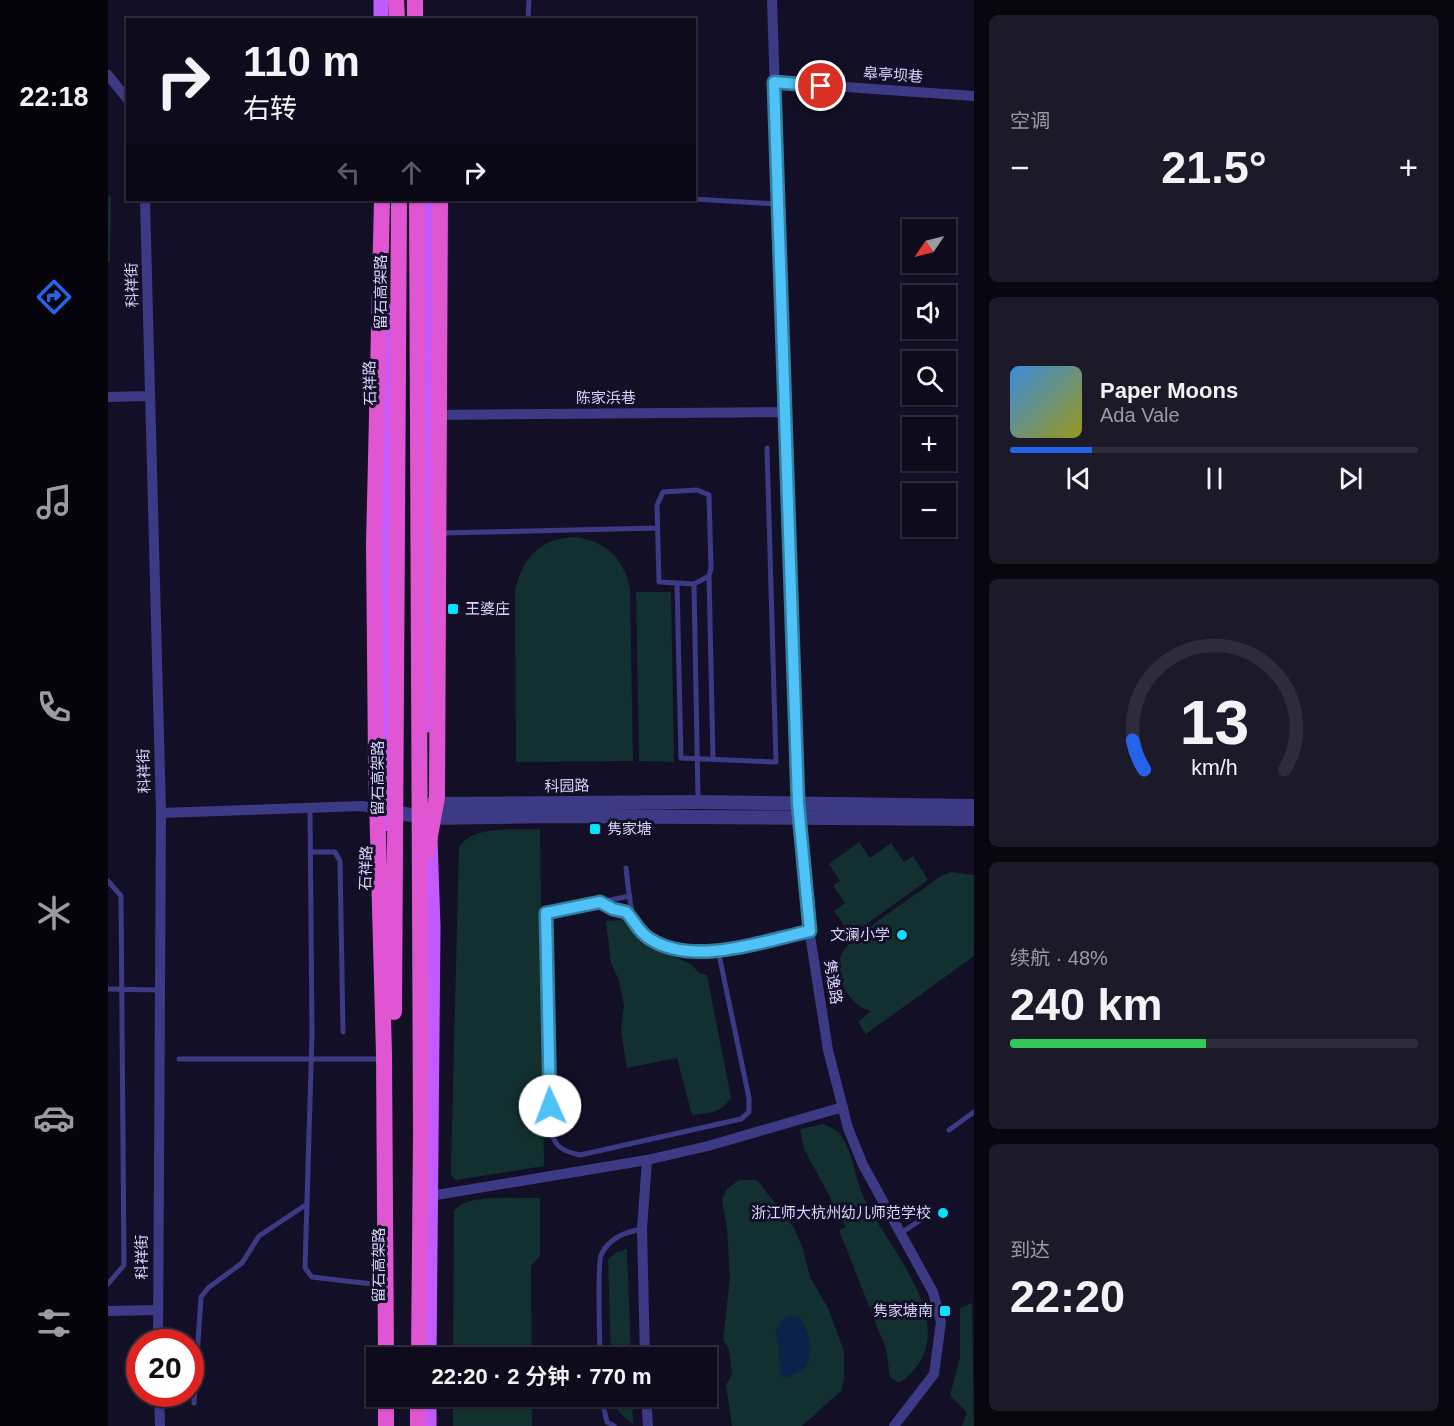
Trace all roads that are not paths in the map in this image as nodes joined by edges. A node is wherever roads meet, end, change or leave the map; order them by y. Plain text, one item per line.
1 (381, 0) edge
2 (396, 0) edge
3 (529, 0) edge
4 (772, 0) edge
5 (381, 18) edge
6 (397, 18) edge
7 (528, 18) edge
8 (108, 75) edge
9 (774, 82) junction
10 (974, 96) edge
11 (126, 98) edge
12 (696, 199) edge
13 (145, 201) edge
14 (383, 201) edge
15 (383, 201) edge
16 (399, 201) edge
17 (417, 201) edge
18 (428, 201) edge
19 (440, 201) edge
20 (777, 204) junction
21 (148, 396) junction
22 (108, 397) edge
23 (785, 412) junction
24 (428, 415) junction
25 (767, 448) dead end
26 (657, 528) junction
27 (428, 533) junction
28 (709, 576) junction
29 (677, 583) junction
30 (694, 584) junction
31 (699, 757) junction
32 (713, 758) junction
33 (698, 801) junction
34 (798, 803) junction
35 (974, 806) edge
36 (310, 808) junction
37 (385, 811) junction
38 (429, 811) junction
39 (161, 813) junction
40 (800, 818) junction
41 (974, 819) edge
42 (310, 852) junction
43 (626, 867) dead end
44 (108, 882) edge
45 (420, 890) junction
46 (630, 896) junction
47 (600, 902) junction
48 (632, 918) junction
49 (810, 931) junction
50 (718, 950) junction
51 (704, 953) joint
52 (108, 989) edge
53 (122, 990) junction
54 (159, 990) junction
55 (343, 1032) dead end
56 (179, 1059) dead end
57 (380, 1059) junction
58 (311, 1060) junction
59 (843, 1107) junction
60 (974, 1112) edge
61 (949, 1130) dead end
62 (647, 1160) junction
63 (430, 1196) junction
64 (307, 1204) junction
65 (925, 1217) dead end
66 (642, 1229) junction
67 (901, 1233) junction
68 (108, 1284) edge
69 (381, 1285) junction
70 (157, 1310) junction
71 (108, 1311) edge
72 (158, 1329) edge
73 (199, 1329) edge
74 (381, 1347) edge
75 (386, 1347) edge
76 (397, 1347) edge
77 (419, 1347) edge
78 (429, 1347) edge
79 (600, 1347) edge
80 (645, 1347) edge
81 (159, 1407) edge
82 (381, 1407) edge
83 (386, 1407) edge
84 (397, 1407) edge
85 (418, 1407) edge
86 (429, 1407) edge
87 (603, 1407) edge
88 (647, 1407) edge
89 (160, 1426) edge
90 (381, 1426) edge
91 (386, 1426) edge
92 (397, 1426) edge
93 (418, 1426) edge
94 (429, 1426) edge
95 (614, 1426) edge
96 (648, 1426) edge
97 (894, 1426) edge

1 - 5 main road
2 - 6 highway
3 - 7 lane
4 - 9 street, 隽逸路
8 - 11 street
9 - 10 street, 皋亭坝巷
9 - 20 street, 隽逸路
12 - 20 lane
13 - 21 street, 科祥街
14 - 75 highway
15 - 37 main road, 石祥路
16 - 76 highway, 留石高架路
17 - 45 highway
18 - 24 main road
19 - 45 highway
20 - 23 street, 隽逸路
21 - 22 street
21 - 39 street, 科祥街
23 - 24 street, 陈家浜巷
23 - 34 street, 隽逸路
24 - 27 main road
25 - 32 lane
26 - 27 lane
26 - 28 lane
26 - 29 lane
27 - 38 main road
28 - 30 lane
28 - 32 lane
29 - 30 lane
29 - 31 lane
30 - 31 lane
31 - 32 lane
31 - 33 lane
33 - 34 street, 科园路
33 - 38 street, 科园路
34 - 35 street, 科园路
34 - 40 street, 隽逸路
36 - 37 street, 科园路
36 - 39 street, 科园路
36 - 42 lane
37 - 38 street, 科园路
37 - 57 main road, 石祥路
38 - 40 street, 科园路
38 - 63 main road
39 - 54 street, 科祥街
40 - 41 street, 科园路
40 - 49 street, 隽逸路
42 - 55 lane
42 - 58 lane
43 - 46 lane
44 - 53 lane
45 - 77 highway
46 - 47 lane
46 - 48 lane
47 - 48 lane
47 - 50 lane
48 - 51 lane
49 - 50 street
49 - 59 street, 隽逸路
50 - 51 street
52 - 53 lane
53 - 54 lane
53 - 68 lane
54 - 70 street, 科祥街
56 - 58 lane
57 - 58 lane
57 - 69 main road, 石祥路
58 - 64 lane
59 - 62 street
59 - 67 street, 隽逸路
60 - 61 lane
62 - 63 street
62 - 66 street
63 - 78 main road
64 - 69 lane
64 - 73 lane
65 - 67 lane
66 - 79 lane
66 - 80 street
67 - 97 street, 隽逸路
69 - 74 main road, 石祥路
70 - 71 street
70 - 72 street, 科祥街
81 - 89 street
82 - 90 main road
83 - 91 highway
84 - 92 highway
85 - 93 highway
86 - 94 main road
87 - 95 lane
88 - 96 street

